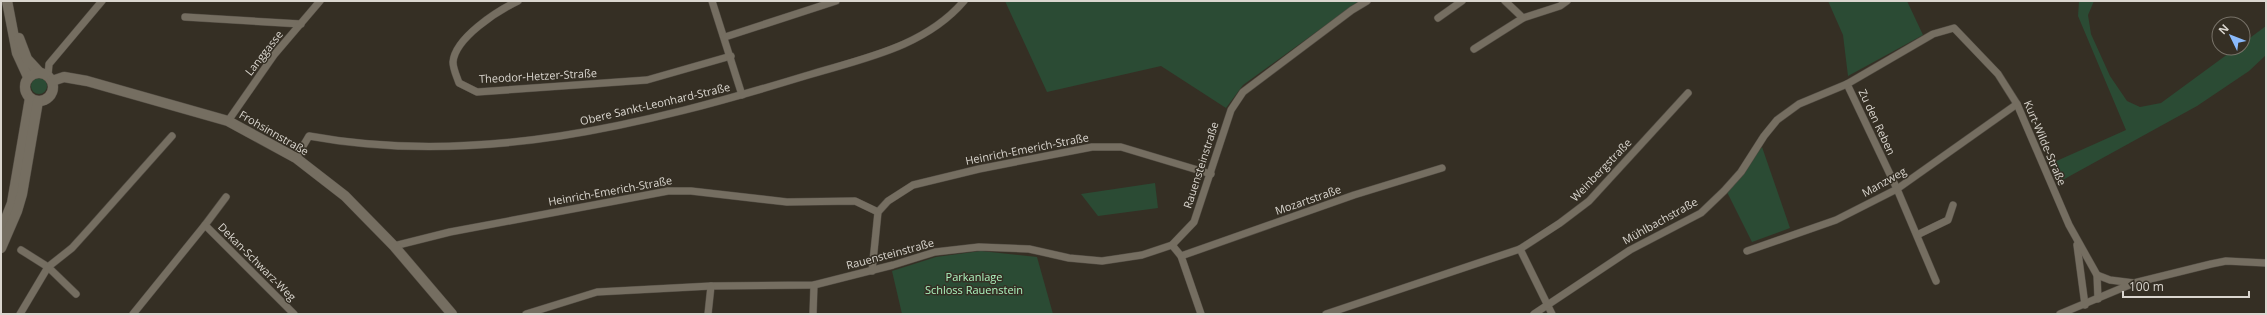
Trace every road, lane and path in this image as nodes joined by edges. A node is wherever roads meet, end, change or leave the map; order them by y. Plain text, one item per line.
1 (7, 1) edge
2 (12, 1) edge
3 (102, 1) edge
4 (320, 1) edge
5 (518, 1) edge
6 (712, 1) edge
7 (836, 1) edge
8 (964, 1) edge
9 (1368, 1) edge
10 (1462, 1) edge
11 (1505, 1) edge
12 (1568, 1) edge
13 (185, 16) dead end
14 (1438, 18) dead end
15 (1523, 18) junction
16 (301, 24) junction
17 (725, 37) junction
18 (1967, 40) joint
19 (1474, 49) dead end
20 (731, 56) junction
21 (46, 76) junction
22 (28, 77) junction
23 (1847, 84) junction
24 (1688, 93) dead end
25 (742, 95) junction
26 (34, 100) junction
27 (2017, 104) junction
28 (228, 121) junction
29 (172, 136) dead end
30 (296, 158) junction
31 (1442, 168) dead end
32 (1211, 174) junction
33 (1897, 189) junction
34 (226, 197) dead end
35 (1953, 205) dead end
36 (878, 212) junction
37 (205, 225) junction
38 (1, 230) edge
39 (1917, 235) junction
40 (2077, 243) junction
41 (1172, 245) junction
42 (394, 246) junction
43 (1, 248) edge
44 (1520, 248) junction
45 (21, 250) dead end
46 (1747, 251) dead end
47 (1182, 256) junction
48 (2266, 263) edge
49 (48, 267) junction
50 (872, 271) junction
51 (2097, 275) junction
52 (1936, 281) dead end
53 (2134, 283) junction
54 (814, 285) junction
55 (711, 286) junction
56 (76, 294) dead end
57 (2098, 299) junction
58 (1549, 304) junction
59 (2085, 304) junction
60 (20, 314) edge
61 (133, 314) edge
62 (294, 314) edge
63 (452, 314) edge
64 (526, 314) edge
65 (708, 314) edge
66 (813, 314) edge
67 (1201, 314) edge
68 (1326, 314) edge
69 (1534, 314) edge
70 (1552, 314) edge
71 (2060, 314) edge

1 - 22 street
2 - 21 street
3 - 21 street
4 - 16 street, Langgasse
5 - 20 street, Theodor-Hetzer-Straße
6 - 17 street
7 - 17 street
8 - 25 street, Obere Sankt-Leonhard-Straße
9 - 32 street, Rauensteinstraße
10 - 14 street
11 - 15 street
12 - 15 street
13 - 16 street
15 - 19 street
16 - 28 street, Langgasse
17 - 20 street
18 - 23 street, Mühlbachstraße
18 - 27 street, Kurt-Wilde-Straße
20 - 25 street
21 - 22 street
21 - 26 street
21 - 28 street, Frohsinnstraße
22 - 26 street
23 - 33 street, Zu den Reben
23 - 58 street, Mühlbachstraße
24 - 44 street, Weinbergstraße
25 - 30 street, Obere Sankt-Leonhard-Straße
26 - 38 street
26 - 43 street
27 - 33 street, Manzweg
27 - 40 street, Kurt-Wilde-Straße
28 - 30 street, Frohsinnstraße
29 - 49 street
30 - 42 street, Frohsinnstraße
31 - 47 street, Mozartstraße
32 - 36 street, Heinrich-Emerich-Straße
32 - 41 street, Rauensteinstraße
33 - 39 street, Zu den Reben
33 - 46 street, Manzweg
34 - 37 street, Dekan-Schwarz-Weg
35 - 39 street
36 - 42 street, Heinrich-Emerich-Straße
36 - 50 street
37 - 61 street, Dekan-Schwarz-Weg
37 - 62 street, Dekan-Schwarz-Weg
39 - 52 street, Zu den Reben
40 - 51 street, Kurt-Wilde-Straße
40 - 59 street, Kurt-Wilde-Straße
41 - 47 street
41 - 50 street, Rauensteinstraße
42 - 63 street, Frohsinnstraße
44 - 58 street
44 - 68 street, Weinbergstraße
45 - 49 street
47 - 67 street
48 - 53 street
49 - 56 street
49 - 60 street
50 - 54 street, Rauensteinstraße
51 - 53 street
51 - 57 street, Kurt-Wilde-Straße
53 - 57 street
54 - 55 street, Rauensteinstraße
54 - 66 street
55 - 64 street, Rauensteinstraße
55 - 65 street
57 - 59 street
58 - 69 street, Mühlbachstraße
58 - 70 street
59 - 71 street

